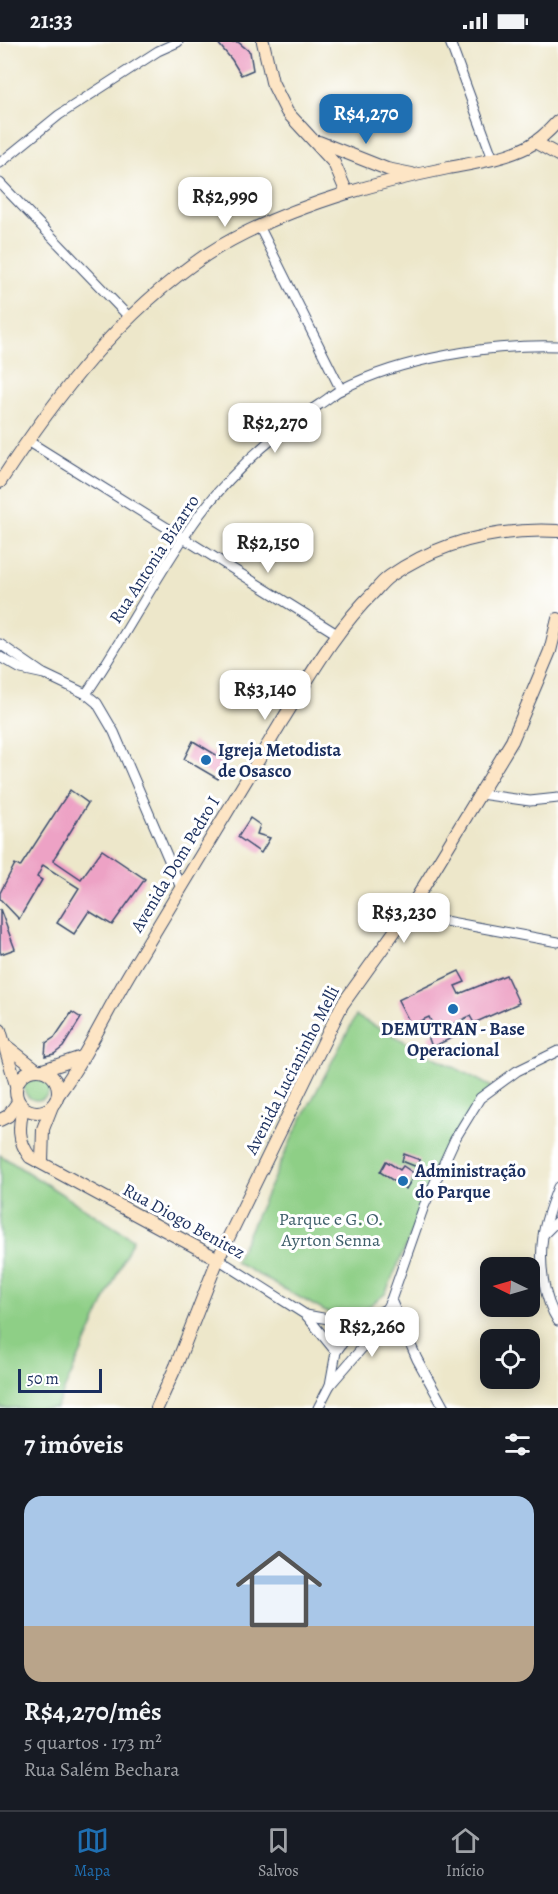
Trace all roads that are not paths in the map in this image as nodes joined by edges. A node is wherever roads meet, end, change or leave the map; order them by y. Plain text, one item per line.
1 (178, 42) edge
2 (263, 42) edge
3 (450, 42) edge
4 (558, 121) edge
5 (309, 138) junction
6 (535, 142) junction
7 (558, 155) edge
8 (493, 159) junction
9 (0, 163) edge
10 (415, 175) junction
11 (0, 183) edge
12 (347, 193) junction
13 (259, 226) junction
14 (129, 318) junction
15 (558, 346) edge
16 (341, 390) junction
17 (28, 441) junction
18 (0, 482) edge
19 (558, 531) edge
20 (185, 537) junction
21 (558, 619) edge
22 (338, 634) junction
23 (0, 645) edge
24 (0, 657) edge
25 (44, 674) junction
26 (86, 694) junction
27 (480, 794) junction
28 (558, 798) edge
29 (181, 888) junction
30 (407, 914) junction
31 (558, 942) edge
32 (0, 1030) edge
33 (5, 1046) junction
34 (558, 1051) edge
35 (81, 1057) junction
36 (39, 1069) junction
37 (16, 1085) junction
38 (55, 1100) junction
39 (21, 1104) junction
40 (0, 1120) edge
41 (42, 1162) junction
42 (558, 1187) edge
43 (558, 1220) edge
44 (543, 1235) junction
45 (218, 1259) junction
46 (391, 1300) junction
47 (384, 1310) junction
48 (306, 1315) junction
49 (558, 1321) edge
50 (356, 1324) junction
51 (336, 1352) junction
52 (330, 1385) junction
53 (157, 1408) edge
54 (318, 1408) edge
55 (444, 1408) edge

1 - 9 street
2 - 5 street
3 - 8 street
4 - 6 street
5 - 10 street
5 - 12 street
6 - 7 street
6 - 8 street
8 - 10 street
10 - 12 street
11 - 14 street
12 - 13 street
13 - 14 street
13 - 16 street
14 - 17 street
15 - 16 street, Rua Antonia Bizarro
16 - 20 street, Rua Antonia Bizarro
17 - 18 street
17 - 20 street
19 - 22 street, Avenida Dom Pedro I
20 - 22 street
20 - 26 street, Rua Antonia Bizarro
21 - 27 street, Avenida Lucianinho Melli
22 - 29 street, Avenida Dom Pedro I
23 - 25 street
24 - 25 street
25 - 26 street
26 - 29 street
27 - 28 street
27 - 30 street, Avenida Lucianinho Melli
29 - 35 street, Avenida Dom Pedro I
30 - 31 street
30 - 45 street, Avenida Lucianinho Melli
32 - 33 street
33 - 36 street
33 - 37 street
34 - 46 street
35 - 36 street
35 - 38 street, Avenida Dom Pedro I
36 - 37 street
36 - 38 street
37 - 39 street
38 - 39 street
38 - 41 street
39 - 40 street
39 - 41 street, Rua Diogo Benitez
41 - 45 street, Rua Diogo Benitez
42 - 44 street
43 - 44 street
44 - 49 street
45 - 48 street, Rua Diogo Benitez
45 - 53 street, Avenida Lucianinho Melli
46 - 47 street
46 - 55 street
47 - 50 street
47 - 52 street
48 - 50 street, Rua Diogo Benitez
48 - 51 street, Rua Diogo Benitez
50 - 51 street
51 - 52 street
52 - 54 street

